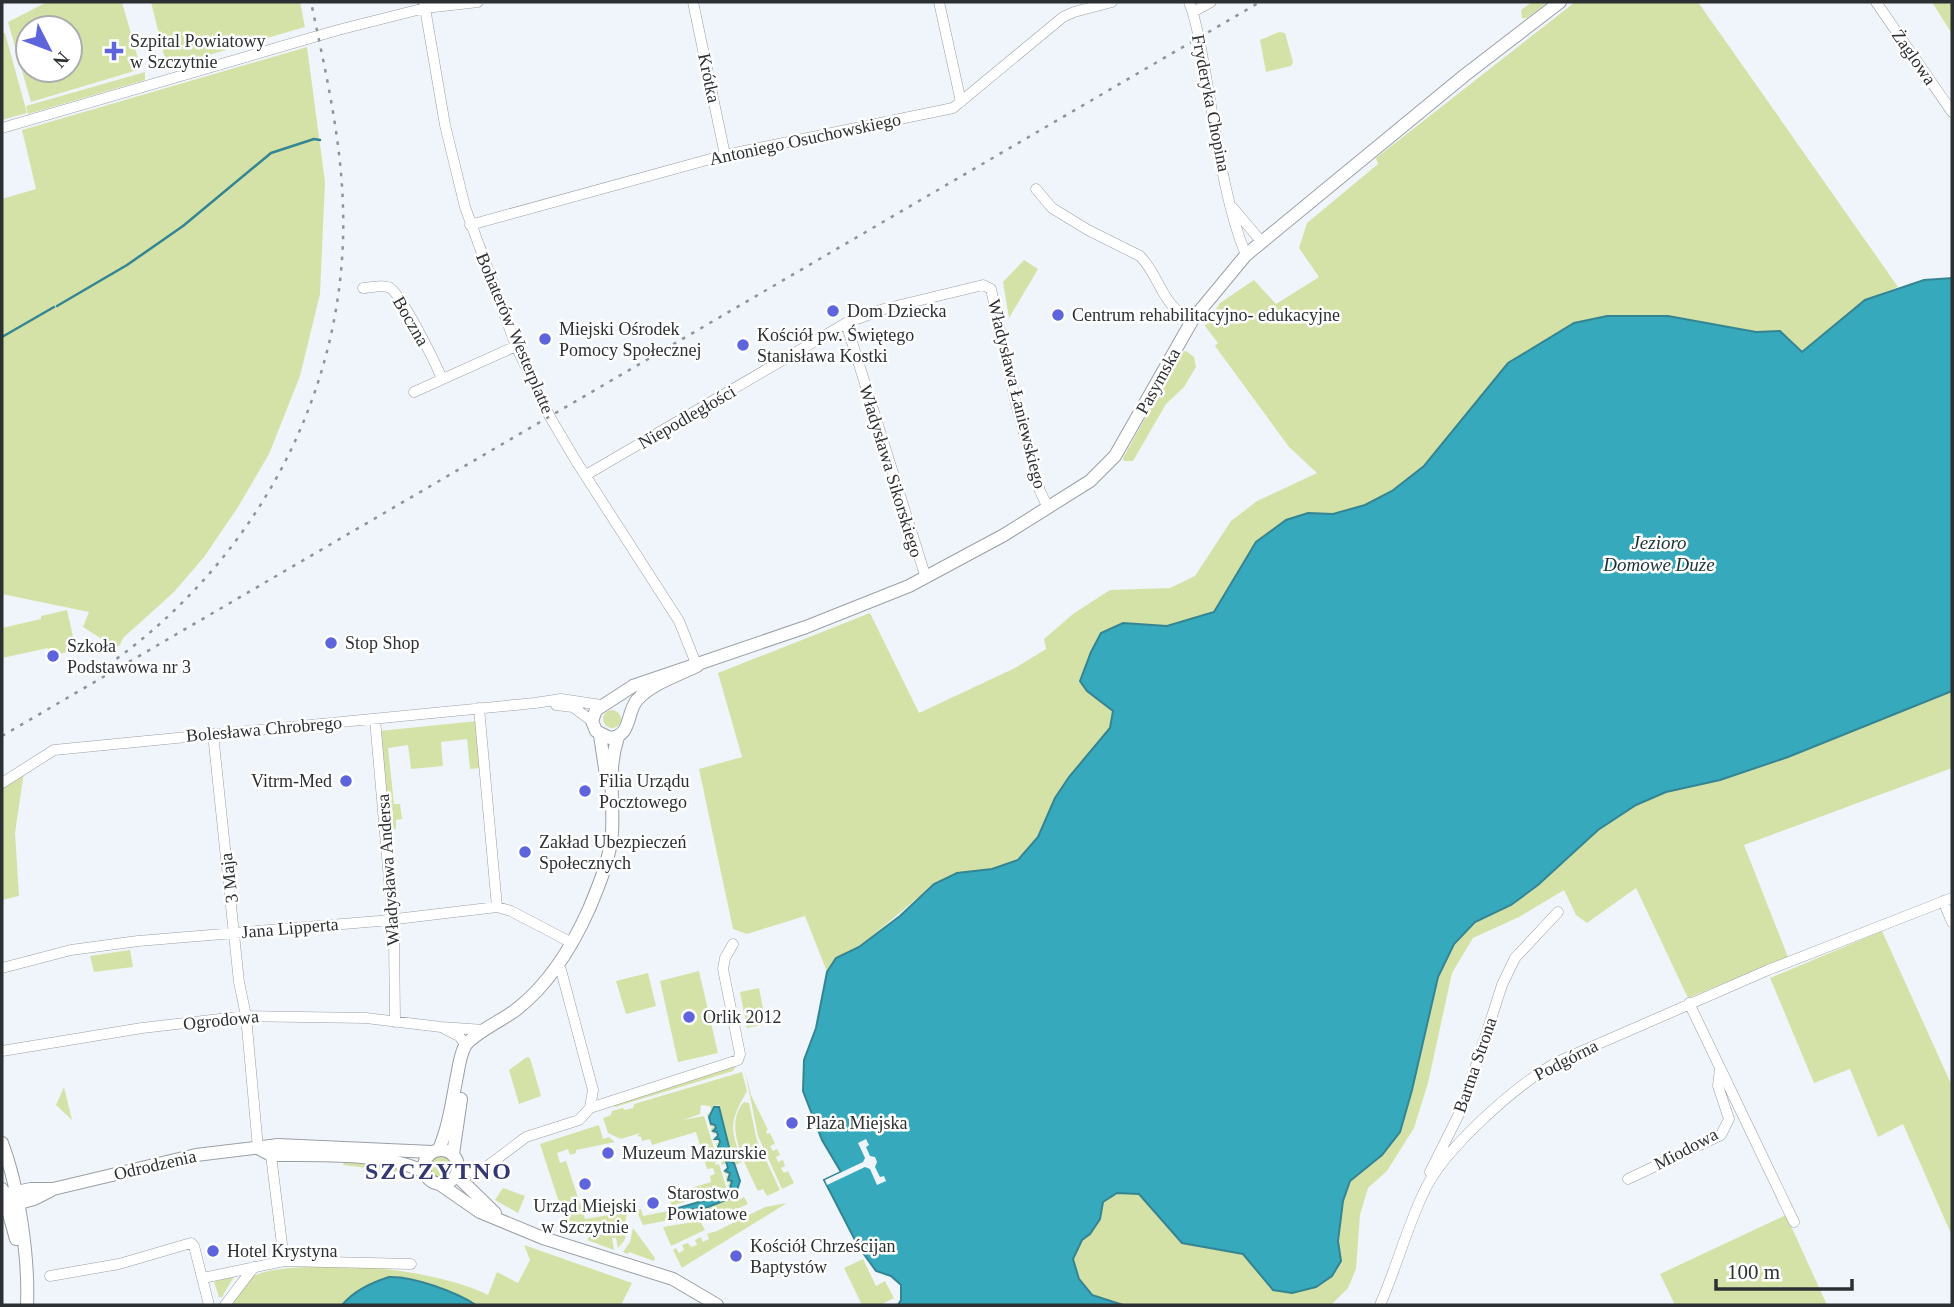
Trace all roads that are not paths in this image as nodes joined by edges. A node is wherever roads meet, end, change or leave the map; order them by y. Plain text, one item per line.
1 (478, 2) edge
2 (693, 2) edge
3 (939, 2) edge
4 (1112, 2) edge
5 (1210, 2) edge
6 (1560, 2) edge
7 (1876, 2) edge
8 (425, 5) edge
9 (1191, 7) edge
10 (961, 102) junction
11 (1952, 112) edge
12 (2, 128) edge
13 (725, 155) junction
14 (1036, 189) dead end
15 (1230, 205) junction
16 (470, 225) junction
17 (1261, 241) junction
18 (1246, 255) junction
19 (983, 285) joint
20 (363, 288) dead end
21 (1193, 319) junction
22 (846, 323) junction
23 (516, 346) junction
24 (442, 379) junction
25 (414, 392) dead end
26 (586, 475) junction
27 (1048, 508) junction
28 (926, 578) junction
29 (696, 666) junction
30 (535, 703) junction
31 (606, 703) junction
32 (480, 708) junction
33 (629, 717) junction
34 (375, 719) junction
35 (592, 721) junction
36 (213, 734) junction
37 (600, 735) junction
38 (618, 737) junction
39 (2, 783) edge
40 (611, 810) junction
41 (1948, 899) edge
42 (497, 907) junction
43 (1558, 912) dead end
44 (393, 920) junction
45 (1952, 922) edge
46 (235, 933) junction
47 (572, 943) junction
48 (733, 944) dead end
49 (556, 967) junction
50 (2, 968) edge
51 (1689, 1003) junction
52 (246, 1016) junction
53 (395, 1022) junction
54 (441, 1027) junction
55 (487, 1030) junction
56 (466, 1045) junction
57 (2, 1051) edge
58 (1720, 1068) junction
59 (590, 1108) junction
60 (2, 1143) edge
61 (258, 1148) junction
62 (275, 1150) junction
63 (436, 1150) junction
64 (453, 1154) junction
65 (457, 1171) junction
66 (424, 1172) junction
67 (1433, 1175) junction
68 (1628, 1178) dead end
69 (441, 1185) junction
70 (53, 1189) junction
71 (7, 1198) edge
72 (34, 1199) junction
73 (506, 1222) junction
74 (1794, 1222) dead end
75 (22, 1234) junction
76 (285, 1261) junction
77 (411, 1264) dead end
78 (254, 1267) junction
79 (50, 1276) dead end
80 (26, 1277) junction
81 (203, 1278) junction
82 (27, 1305) edge
83 (209, 1305) edge
84 (225, 1305) edge
85 (717, 1305) edge
86 (1380, 1305) edge

1 - 8 street
2 - 13 street, Krótka
3 - 10 street
4 - 10 street, Antoniego Osuchowskiego
5 - 9 street
6 - 17 main road, Pasymska
7 - 11 street, Żaglowa
8 - 12 street
8 - 16 street, Bohaterów Westerplatte
9 - 15 street, Fryderyka Chopina
10 - 13 street, Antoniego Osuchowskiego
13 - 16 street, Antoniego Osuchowskiego
14 - 21 street
15 - 17 street, Fryderyka Chopina
15 - 18 street, Fryderyka Chopina
16 - 23 street, Bohaterów Westerplatte
17 - 18 main road, Pasymska
18 - 21 main road, Pasymska
19 - 22 street, Niepodległości
19 - 27 street, Władysława Łaniewskiego
20 - 24 street, Boczna
21 - 27 main road, Pasymska
22 - 26 street, Niepodległości
22 - 28 street, Władysława Sikorskiego
23 - 24 street
23 - 26 street, Bohaterów Westerplatte
24 - 25 street
26 - 29 street, Bohaterów Westerplatte
27 - 28 main road, Pasymska
28 - 29 main road, Pasymska
29 - 31 main road, Pasymska
29 - 33 main road, Pasymska
30 - 31 street, Bolesława Chrobrego
30 - 32 street, Bolesława Chrobrego
30 - 35 street, Bolesława Chrobrego
31 - 33 main road
31 - 35 main road
32 - 34 street, Bolesława Chrobrego
32 - 42 street
33 - 38 main road
34 - 36 street, Bolesława Chrobrego
34 - 44 street, Władysława Andersa
35 - 37 main road
36 - 39 street, Bolesława Chrobrego
36 - 46 street, 3 Maja
37 - 38 main road
37 - 40 main road
38 - 40 main road
40 - 47 main road
41 - 45 street
41 - 51 street, Podgórna
42 - 44 street, Jana Lipperta
42 - 47 street, Jana Lipperta
43 - 67 street, Bartna Strona
44 - 46 street, Jana Lipperta
44 - 53 street, Władysława Andersa
46 - 50 street, Jana Lipperta
46 - 52 street, 3 Maja
47 - 49 main road
48 - 59 street
49 - 55 main road
49 - 59 street
51 - 58 street
51 - 67 street, Podgórna
52 - 53 street, Ogrodowa
52 - 57 street, Ogrodowa
52 - 61 street, 3 Maja
53 - 54 street, Ogrodowa
54 - 55 street, Ogrodowa
54 - 56 street, Ogrodowa
55 - 56 main road
55 - 64 main road
56 - 63 main road
58 - 68 street, Miodowa
58 - 74 street
59 - 65 street
60 - 71 main road
61 - 62 main road, Odrodzenia
61 - 70 main road, Odrodzenia
62 - 63 main road, Odrodzenia
62 - 66 main road, Odrodzenia
62 - 76 street
63 - 64 main road
63 - 66 main road
64 - 65 main road
65 - 69 main road
65 - 73 main road
66 - 69 main road
67 - 86 street, Bartna Strona
69 - 73 main road
70 - 71 main road, Odrodzenia
70 - 72 main road, Odrodzenia
71 - 72 main road, Odrodzenia
71 - 75 main road
71 - 80 main road
72 - 75 main road
73 - 85 main road
75 - 80 main road
76 - 77 street
76 - 78 street
78 - 81 street
78 - 84 street
79 - 81 street
80 - 82 main road
81 - 83 street

